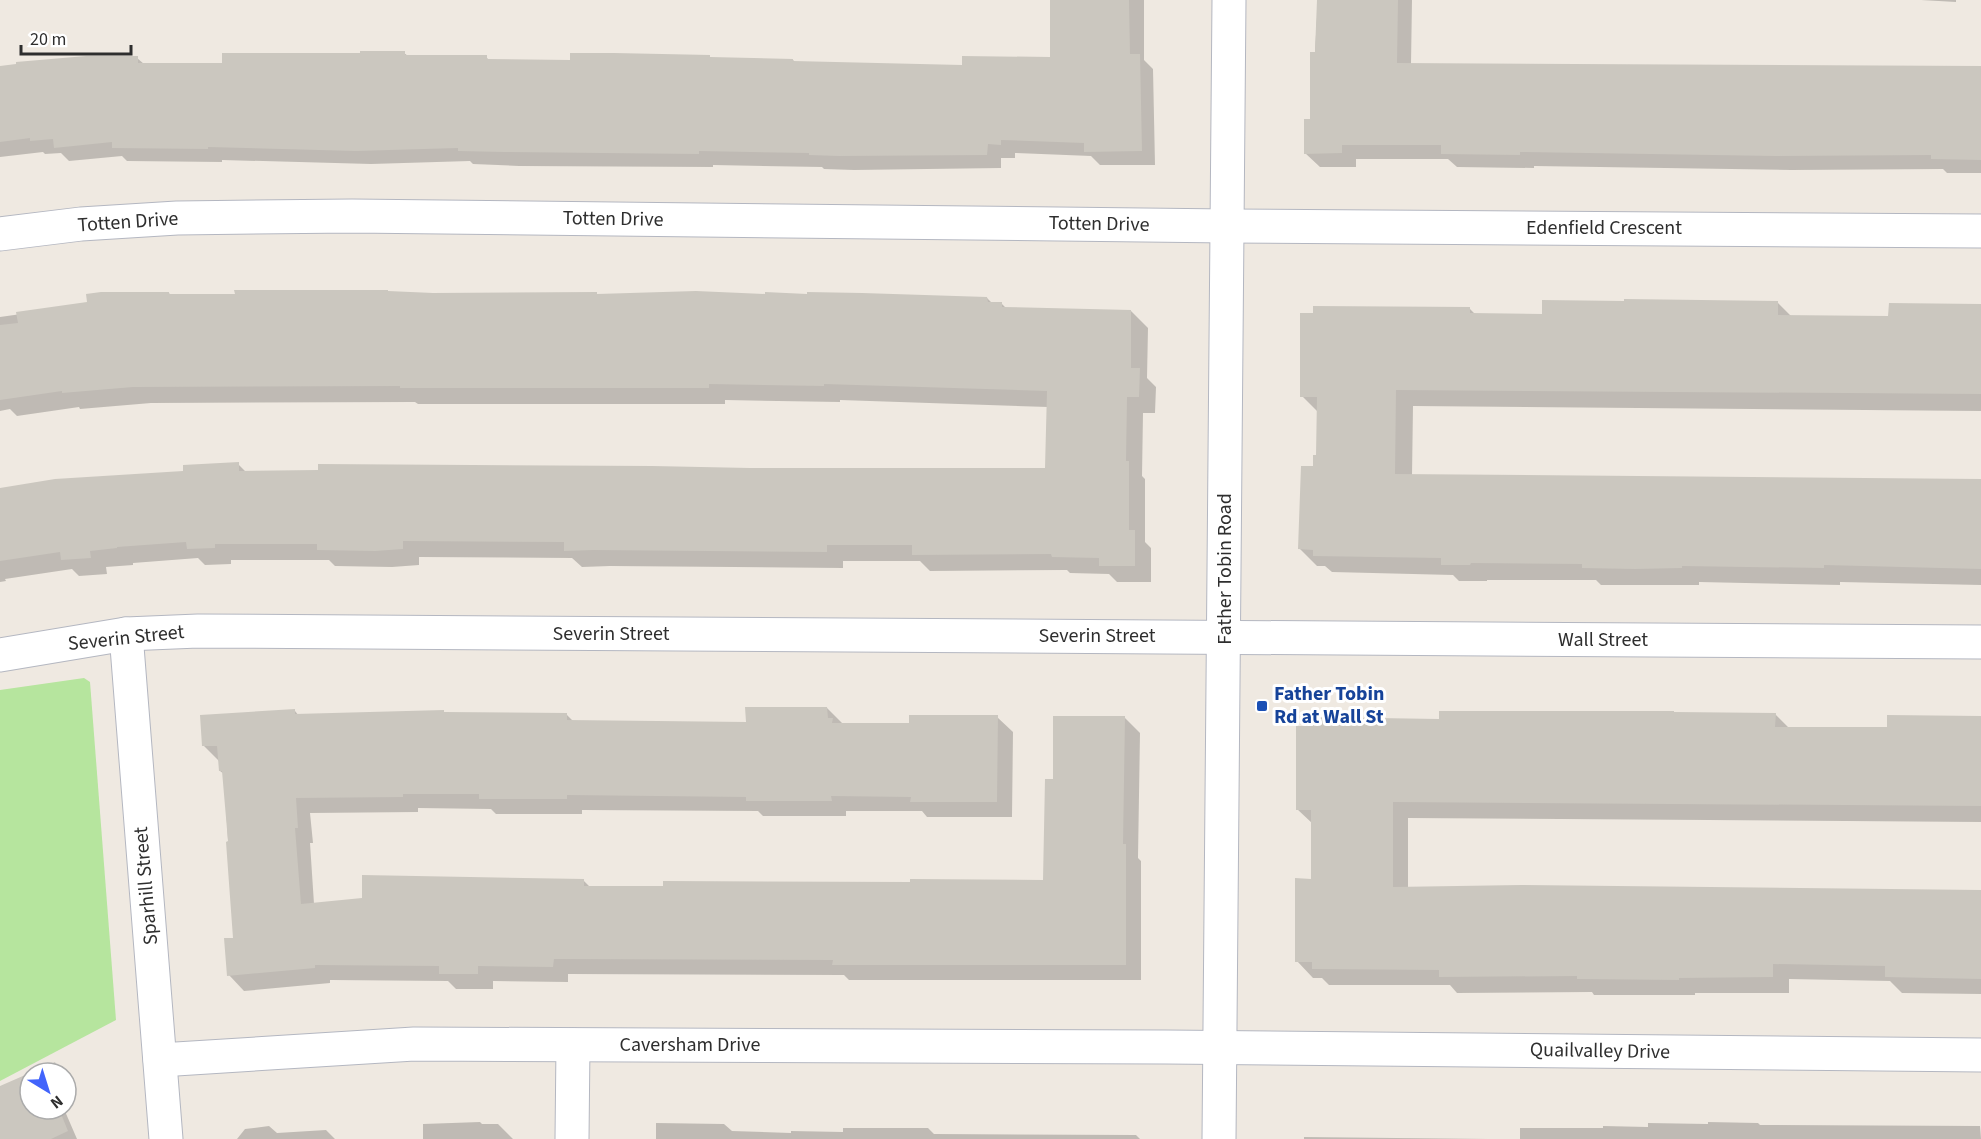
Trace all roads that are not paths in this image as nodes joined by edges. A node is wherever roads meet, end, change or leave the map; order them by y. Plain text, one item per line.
1 (1229, 0) edge
2 (1228, 226) junction
3 (1981, 231) edge
4 (0, 234) edge
5 (126, 634) junction
6 (1225, 637) junction
7 (1981, 642) edge
8 (0, 655) edge
9 (573, 1045) junction
10 (1220, 1048) junction
11 (1981, 1055) edge
12 (160, 1060) junction
13 (166, 1139) edge
14 (572, 1139) edge
15 (1219, 1139) edge

1 - 2 street, Father Tobin Road
2 - 3 street, Edenfield Crescent
2 - 4 street, Totten Drive
2 - 6 street, Father Tobin Road
5 - 6 street, Severin Street
5 - 8 street, Severin Street
5 - 12 street, Sparhill Street
6 - 7 street, Wall Street
6 - 10 street, Father Tobin Road
9 - 10 street, Caversham Drive
9 - 12 street, Caversham Drive
9 - 14 street
10 - 11 street, Quailvalley Drive
10 - 15 street, Father Tobin Road
12 - 13 street, Sparhill Street

